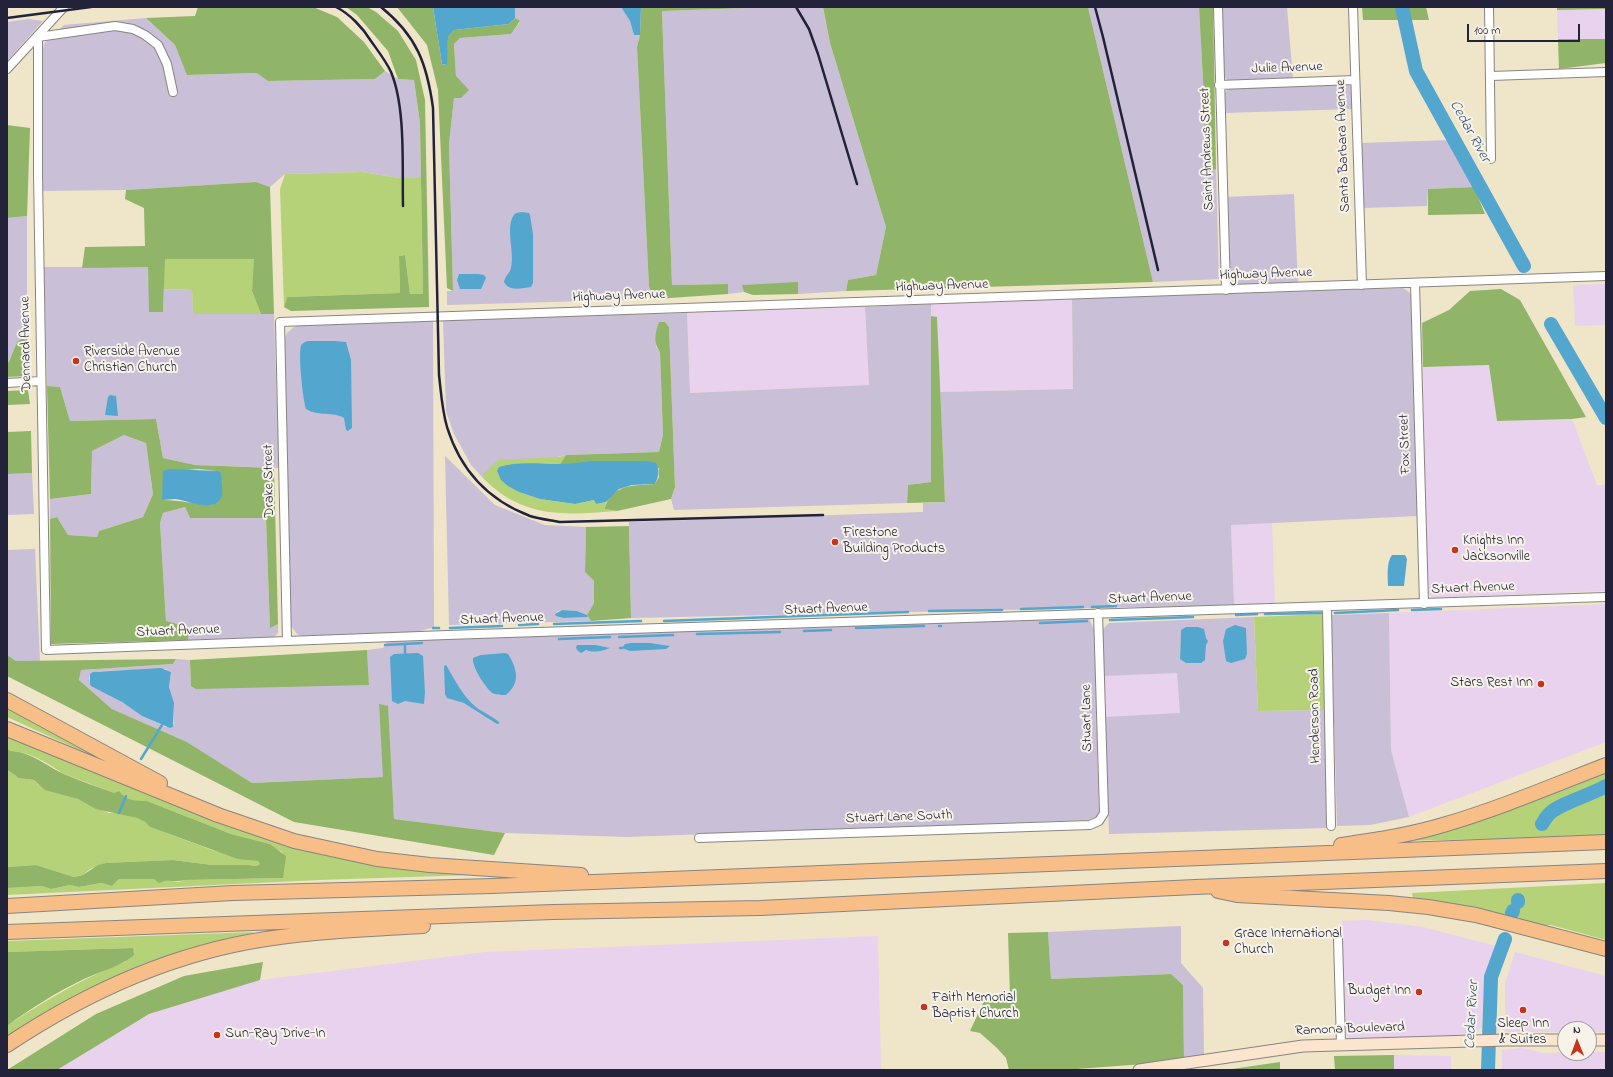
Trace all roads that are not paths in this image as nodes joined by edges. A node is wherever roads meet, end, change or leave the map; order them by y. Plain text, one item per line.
1 (64, 7) edge
2 (1218, 7) edge
3 (1353, 7) edge
4 (1489, 7) edge
5 (38, 37) junction
6 (7, 69) edge
7 (1606, 72) edge
8 (1491, 76) junction
9 (1355, 80) junction
10 (1219, 85) junction
11 (173, 92) dead end
12 (1491, 159) dead end
13 (1606, 276) edge
14 (1415, 283) junction
15 (1362, 285) junction
16 (1226, 290) junction
17 (280, 322) joint
18 (41, 381) junction
19 (7, 382) edge
20 (1606, 597) edge
21 (1424, 604) junction
22 (1327, 607) junction
23 (1098, 613) junction
24 (287, 641) junction
25 (46, 650) joint
26 (7, 700) edge
27 (7, 729) edge
28 (1606, 765) edge
29 (218, 815) junction
30 (1099, 821) joint
31 (1331, 826) dead end
32 (699, 838) dead end
33 (1606, 842) edge
34 (1265, 855) junction
35 (1606, 871) edge
36 (620, 881) junction
37 (1195, 887) junction
38 (7, 906) edge
39 (553, 912) junction
40 (7, 932) edge
41 (1338, 939) dead end
42 (1606, 949) edge
43 (1557, 1040) edge
44 (7, 1044) edge
45 (1341, 1044) junction
46 (1139, 1070) edge

1 - 5 street
2 - 10 street, Saint Andrews Street
3 - 9 street, Santa Barbara Avenue
4 - 8 street
5 - 6 street
5 - 11 street
5 - 18 street, Dennard Avenue
7 - 8 street
8 - 12 street
9 - 10 street, Julie Avenue
9 - 15 street, Santa Barbara Avenue
10 - 16 street, Saint Andrews Street
13 - 14 street, Highway Avenue
14 - 15 street, Highway Avenue
14 - 21 street, Fox Street
15 - 16 street, Highway Avenue
16 - 17 street, Highway Avenue
17 - 24 street, Drake Street
18 - 19 street
18 - 25 street, Dennard Avenue
20 - 21 street, Stuart Avenue
21 - 22 street, Stuart Avenue
22 - 23 street, Stuart Avenue
22 - 31 street, Henderson Road
23 - 24 street, Stuart Avenue
23 - 30 street, Stuart Lane
24 - 25 street, Stuart Avenue
26 - 29 highway
27 - 29 highway
28 - 34 highway
29 - 36 highway
30 - 32 street, Stuart Lane South
33 - 34 highway
34 - 36 highway
35 - 37 highway
36 - 38 highway
37 - 39 highway
37 - 42 highway
39 - 40 highway
39 - 44 highway
41 - 45 street
43 - 45 street, Ramona Boulevard
45 - 46 street, Ramona Boulevard

